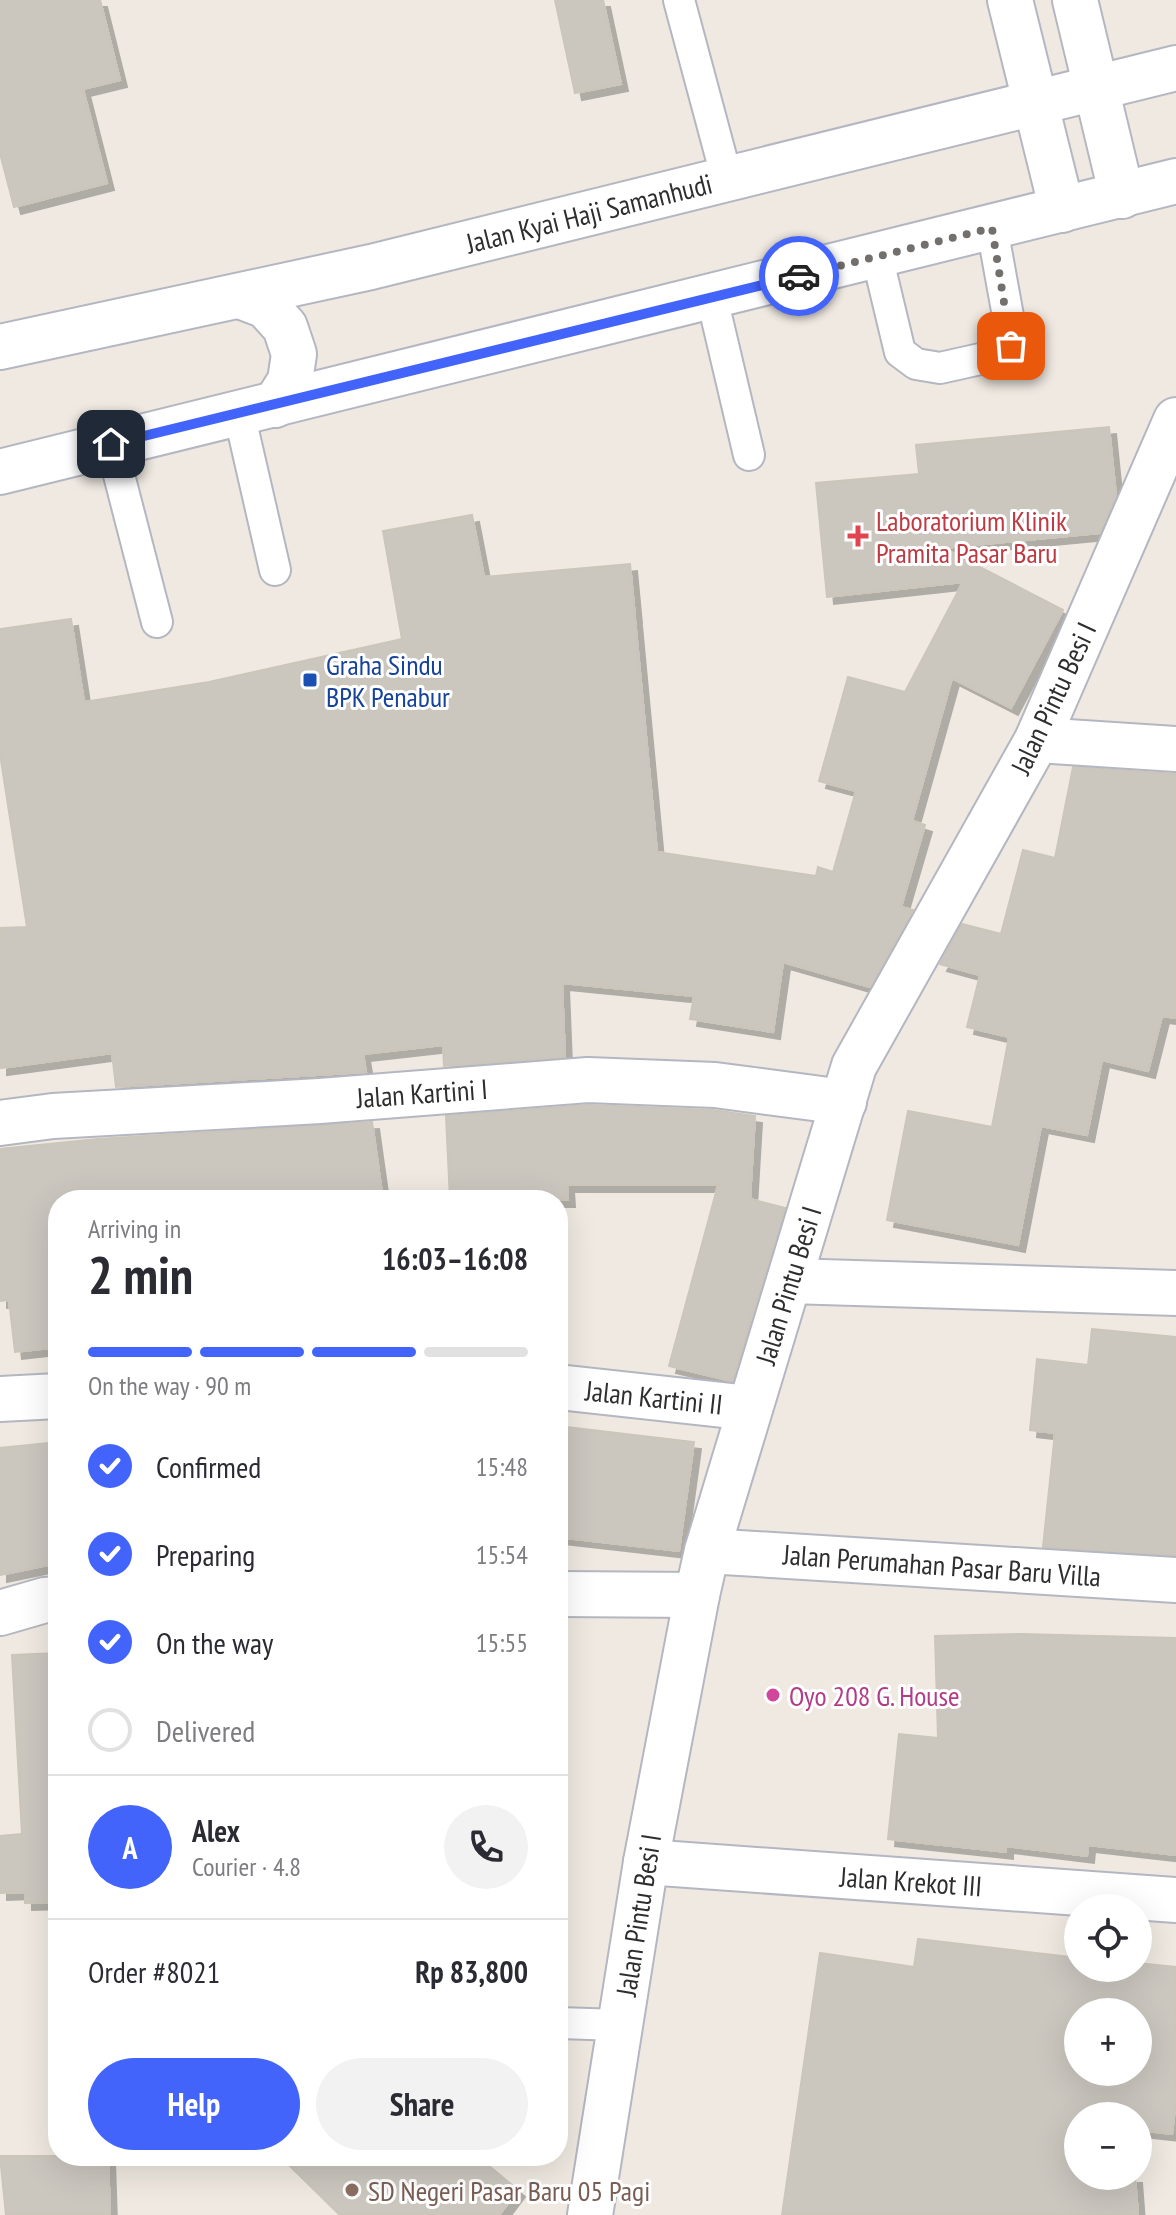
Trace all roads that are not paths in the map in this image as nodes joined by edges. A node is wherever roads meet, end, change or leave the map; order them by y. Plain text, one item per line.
1 (679, 0) edge
2 (1010, 0) edge
3 (1075, 0) edge
4 (1176, 68) edge
5 (1096, 89) junction
6 (1035, 103) junction
7 (727, 179) junction
8 (1176, 181) edge
9 (1122, 196) junction
10 (1062, 210) junction
11 (992, 228) junction
12 (877, 256) junction
13 (240, 296) junction
14 (712, 298) junction
15 (0, 347) edge
16 (257, 409) junction
17 (1176, 420) edge
18 (111, 444) junction
19 (749, 455) dead end
20 (0, 472) edge
21 (275, 570) dead end
22 (157, 622) dead end
23 (1037, 740) junction
24 (1176, 749) edge
25 (844, 1102) junction
26 (0, 1123) edge
27 (789, 1281) junction
28 (1176, 1293) edge
29 (568, 1388) edge
30 (48, 1397) edge
31 (0, 1399) edge
32 (750, 1408) junction
33 (707, 1551) junction
34 (1176, 1580) edge
35 (568, 1594) edge
36 (697, 1595) junction
37 (48, 1600) edge
38 (0, 1613) edge
39 (646, 1862) junction
40 (1176, 1900) edge
41 (568, 2023) edge
42 (621, 2025) junction
43 (590, 2215) edge

1 - 7 lane
2 - 6 street
3 - 5 street
4 - 5 street, Jalan Kyai Haji Samanhudi
5 - 6 street, Jalan Kyai Haji Samanhudi
5 - 9 street
6 - 7 street, Jalan Kyai Haji Samanhudi
6 - 10 street
7 - 13 street, Jalan Kyai Haji Samanhudi
8 - 9 street
9 - 10 street
10 - 11 street
11 - 12 street
11 - 12 lane
12 - 14 street
13 - 15 street, Jalan Kyai Haji Samanhudi
13 - 16 street
14 - 16 street
14 - 19 lane
16 - 18 street
16 - 21 lane
17 - 23 street, Jalan Pintu Besi I
18 - 20 street
18 - 22 lane
23 - 24 street
23 - 25 street, Jalan Pintu Besi I
25 - 26 street, Jalan Kartini I
25 - 27 street, Jalan Pintu Besi I
27 - 28 street
27 - 32 street, Jalan Pintu Besi I
29 - 32 street, Jalan Kartini II
30 - 31 street
32 - 33 street, Jalan Pintu Besi I
33 - 34 street, Jalan Perumahan Pasar Baru Villa
33 - 36 street, Jalan Pintu Besi I
35 - 36 street
36 - 39 street, Jalan Pintu Besi I
37 - 38 street
39 - 40 street, Jalan Krekot III
39 - 42 street, Jalan Pintu Besi I
41 - 42 lane
42 - 43 street, Jalan Pintu Besi I

